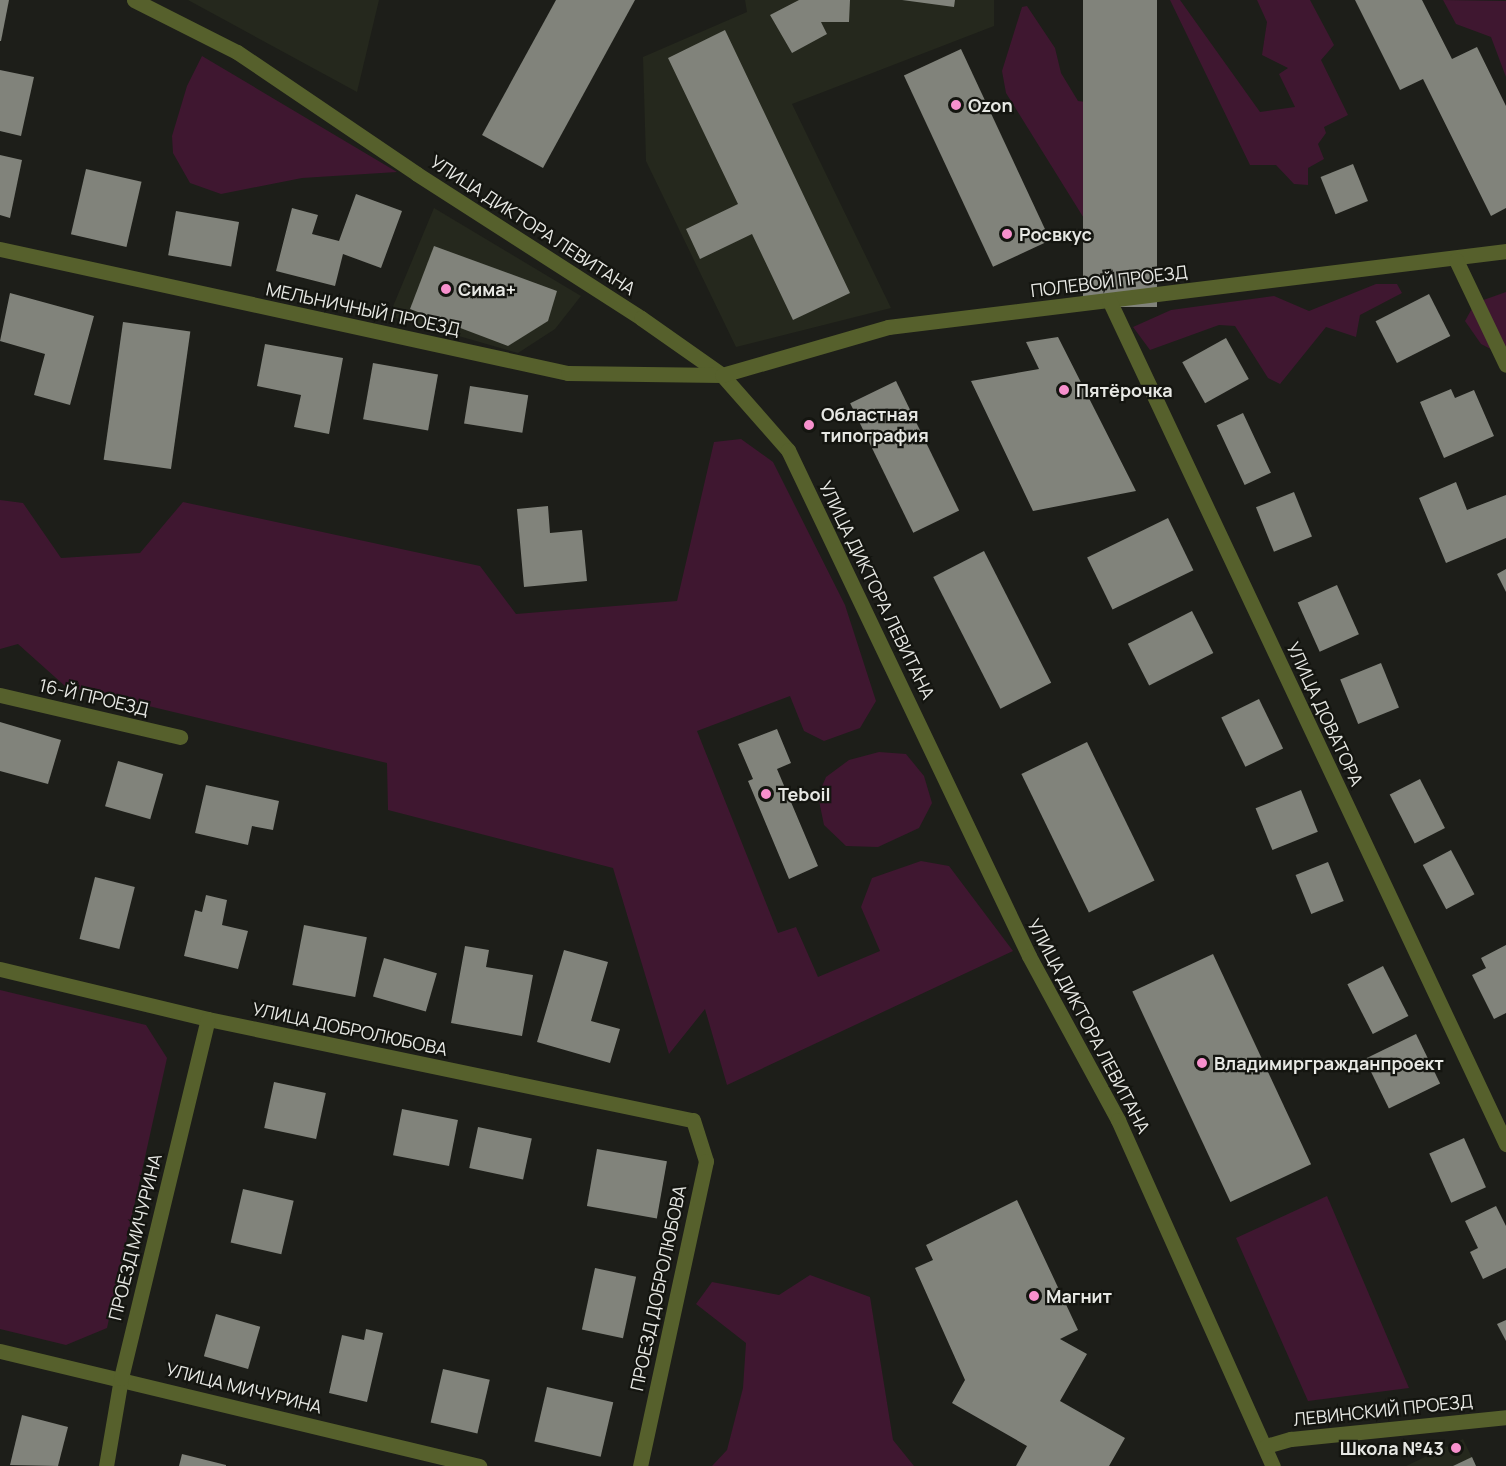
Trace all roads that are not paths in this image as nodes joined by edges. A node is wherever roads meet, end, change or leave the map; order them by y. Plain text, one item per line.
1 (134, 0) edge
2 (0, 249) edge
3 (1506, 251) edge
4 (1456, 260) junction
5 (1109, 300) junction
6 (1506, 365) edge
7 (722, 375) junction
8 (0, 695) edge
9 (180, 737) dead end
10 (0, 969) edge
11 (208, 1019) junction
12 (693, 1120) joint
13 (1506, 1144) edge
14 (0, 1351) edge
15 (121, 1378) junction
16 (1506, 1417) edge
17 (1266, 1446) junction
18 (106, 1466) edge
19 (479, 1466) edge
20 (640, 1466) edge
21 (1273, 1466) edge

1 - 7 street, УЛИЦА ДИКТОРА ЛЕВИТАНА
2 - 7 street, МЕЛЬНИЧНЫЙ ПРОЕЗД
3 - 4 street, ПОЛЕВОЙ ПРОЕЗД
4 - 5 street, ПОЛЕВОЙ ПРОЕЗД
4 - 6 street
5 - 7 street, ПОЛЕВОЙ ПРОЕЗД
5 - 13 street, УЛИЦА ДОВАТОРА
7 - 17 street, УЛИЦА ДИКТОРА ЛЕВИТАНА
8 - 9 street, 16-Й ПРОЕЗД
10 - 11 street, УЛИЦА ДОБРОЛЮБОВА
11 - 12 street, УЛИЦА ДОБРОЛЮБОВА
11 - 15 street, ПРОЕЗД МИЧУРИНА
12 - 20 street, ПРОЕЗД ДОБРОЛЮБОВА
14 - 15 street, УЛИЦА МИЧУРИНА
15 - 18 street, ПРОЕЗД МИЧУРИНА
15 - 19 street, УЛИЦА МИЧУРИНА
16 - 17 street, ЛЕВИНСКИЙ ПРОЕЗД
17 - 21 street, УЛИЦА ДИКТОРА ЛЕВИТАНА

